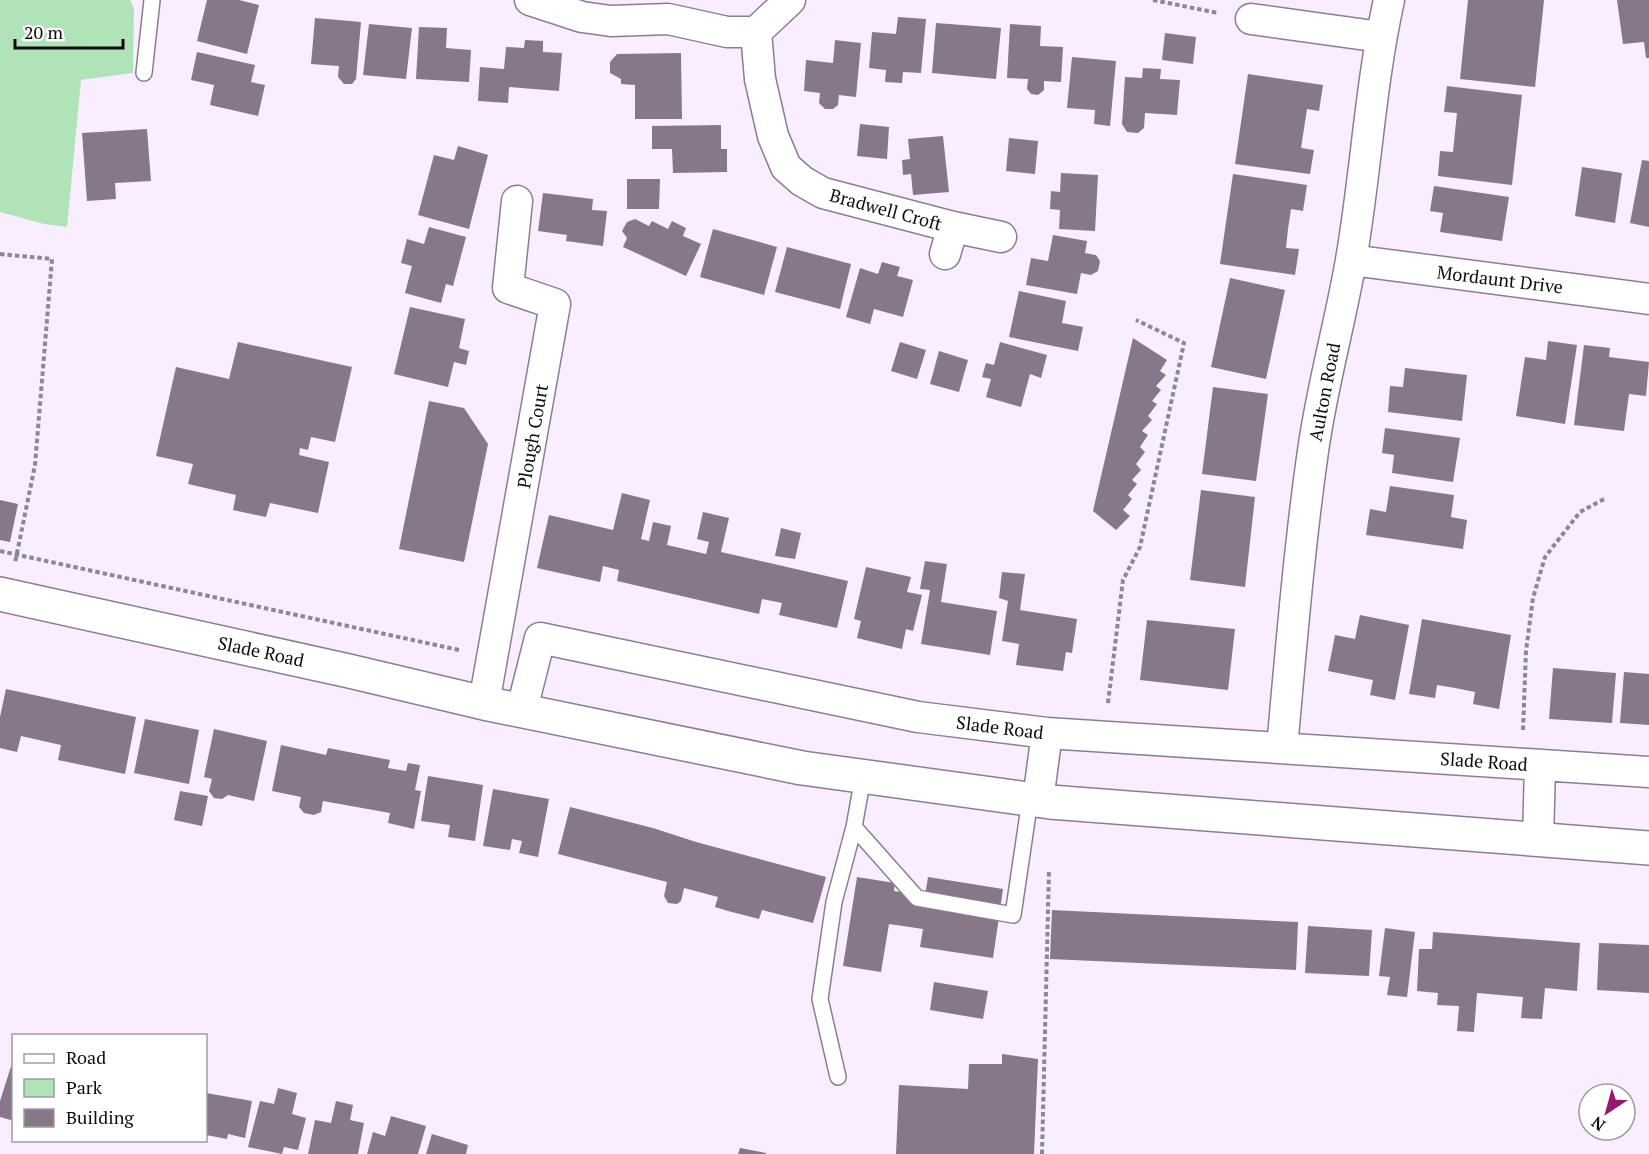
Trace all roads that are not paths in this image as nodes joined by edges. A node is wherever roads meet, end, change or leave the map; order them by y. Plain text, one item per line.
1 (152, 0) edge
2 (790, 0) edge
3 (1389, 0) edge
4 (540, 2) edge
5 (1251, 19) road end
6 (756, 32) junction
7 (1381, 37) junction
8 (144, 73) dead end
9 (517, 201) dead end
10 (1001, 237) dead end
11 (1351, 260) junction
12 (1649, 299) edge
13 (3, 595) edge
14 (484, 703) junction
15 (522, 710) junction
16 (1047, 733) junction
17 (1282, 748) junction
18 (1531, 764) junction
19 (1649, 772) edge
20 (863, 777) junction
21 (1034, 800) junction
22 (854, 827) junction
23 (1538, 840) junction
24 (1649, 848) edge
25 (838, 1077) dead end

1 - 8 lane
2 - 6 street
3 - 7 street, Aulton Road
4 - 6 street
5 - 7 street
6 - 10 street, Bradwell Croft
7 - 11 street, Aulton Road
9 - 14 street, Plough Court
11 - 12 street, Mordaunt Drive
11 - 17 street, Aulton Road
13 - 14 main road, Slade Road
14 - 15 main road, Slade Road
15 - 16 street, Slade Road
15 - 20 main road, Slade Road
16 - 17 street, Slade Road
16 - 21 street
17 - 18 street, Slade Road
18 - 19 street, Slade Road
18 - 23 street, Slade Road
20 - 21 main road, Slade Road
20 - 22 lane
21 - 22 lane
21 - 23 main road, Slade Road
22 - 25 lane
23 - 24 main road, Slade Road

